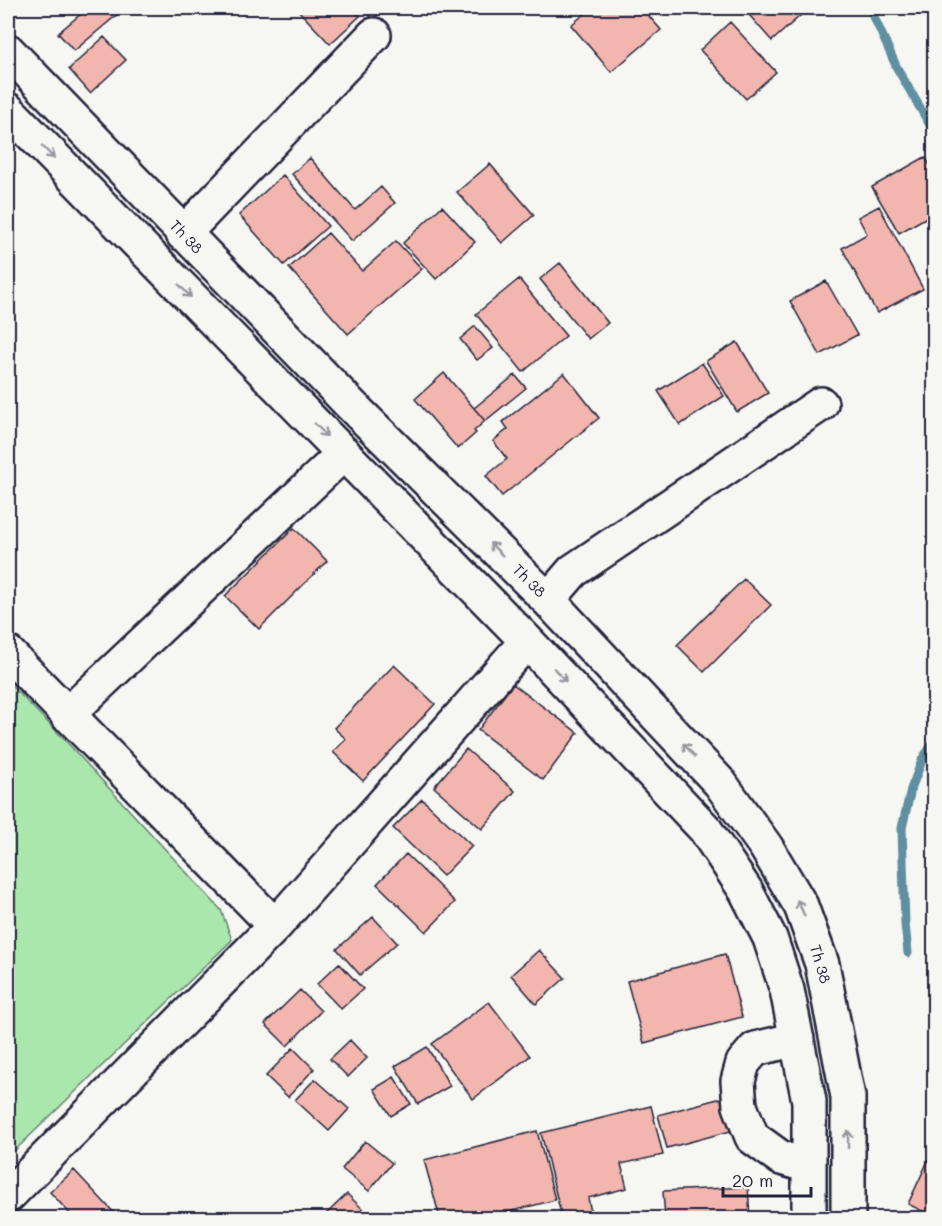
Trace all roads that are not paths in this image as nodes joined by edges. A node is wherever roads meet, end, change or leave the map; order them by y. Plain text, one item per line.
1 (374, 35) dead end
2 (8, 51) edge
3 (8, 110) edge
4 (183, 234) junction
5 (821, 404) dead end
6 (344, 453) junction
7 (548, 600) junction
8 (527, 641) junction
9 (8, 653) edge
10 (67, 716) junction
11 (275, 926) junction
12 (797, 1039) junction
13 (810, 1166) junction
14 (8, 1196) edge
15 (809, 1218) edge
16 (848, 1218) edge

1 - 4 street
2 - 4 street, Th 38
3 -> 6 street
7 -> 4 street, Th 38
5 - 7 street
6 - 8 street
6 - 10 street
16 -> 7 street, Th 38
8 - 11 street
8 -> 12 street
9 - 10 street
10 - 11 street
11 - 14 street
12 - 13 street
12 - 13 street
13 - 15 street

